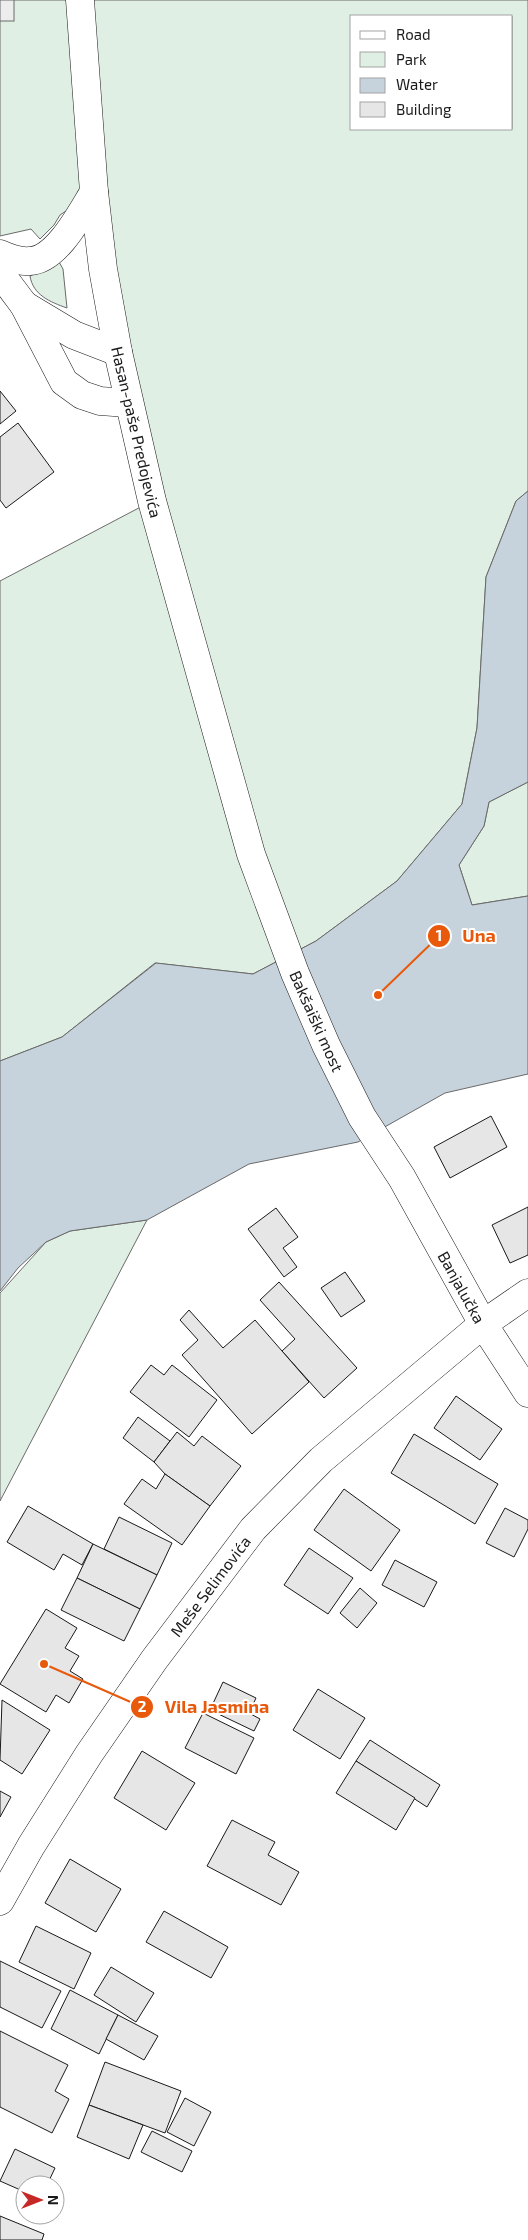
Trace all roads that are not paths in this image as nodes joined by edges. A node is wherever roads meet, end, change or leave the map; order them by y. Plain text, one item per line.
1 (80, 0) edge
2 (94, 192) junction
3 (0, 254) edge
4 (0, 273) edge
5 (24, 305) junction
6 (118, 352) junction
7 (128, 403) junction
8 (251, 854) joint
9 (402, 1178) joint
10 (528, 1293) edge
11 (483, 1324) junction
12 (528, 1394) edge
13 (0, 1901) edge

1 - 2 main road, Hasan-paše Predojevića
2 - 3 main road
2 - 6 main road, Hasan-paše Predojevića
4 - 5 main road
5 - 6 main road
5 - 7 main road
6 - 7 main road, Hasan-paše Predojevića
7 - 8 main road, Hasan-paše Predojevića
8 - 9 main road, Bakšaiški most
9 - 11 main road, Banjalučka
10 - 11 main road, Meše Selimovića
11 - 12 main road, Banjalučka
11 - 13 main road, Meše Selimovića

